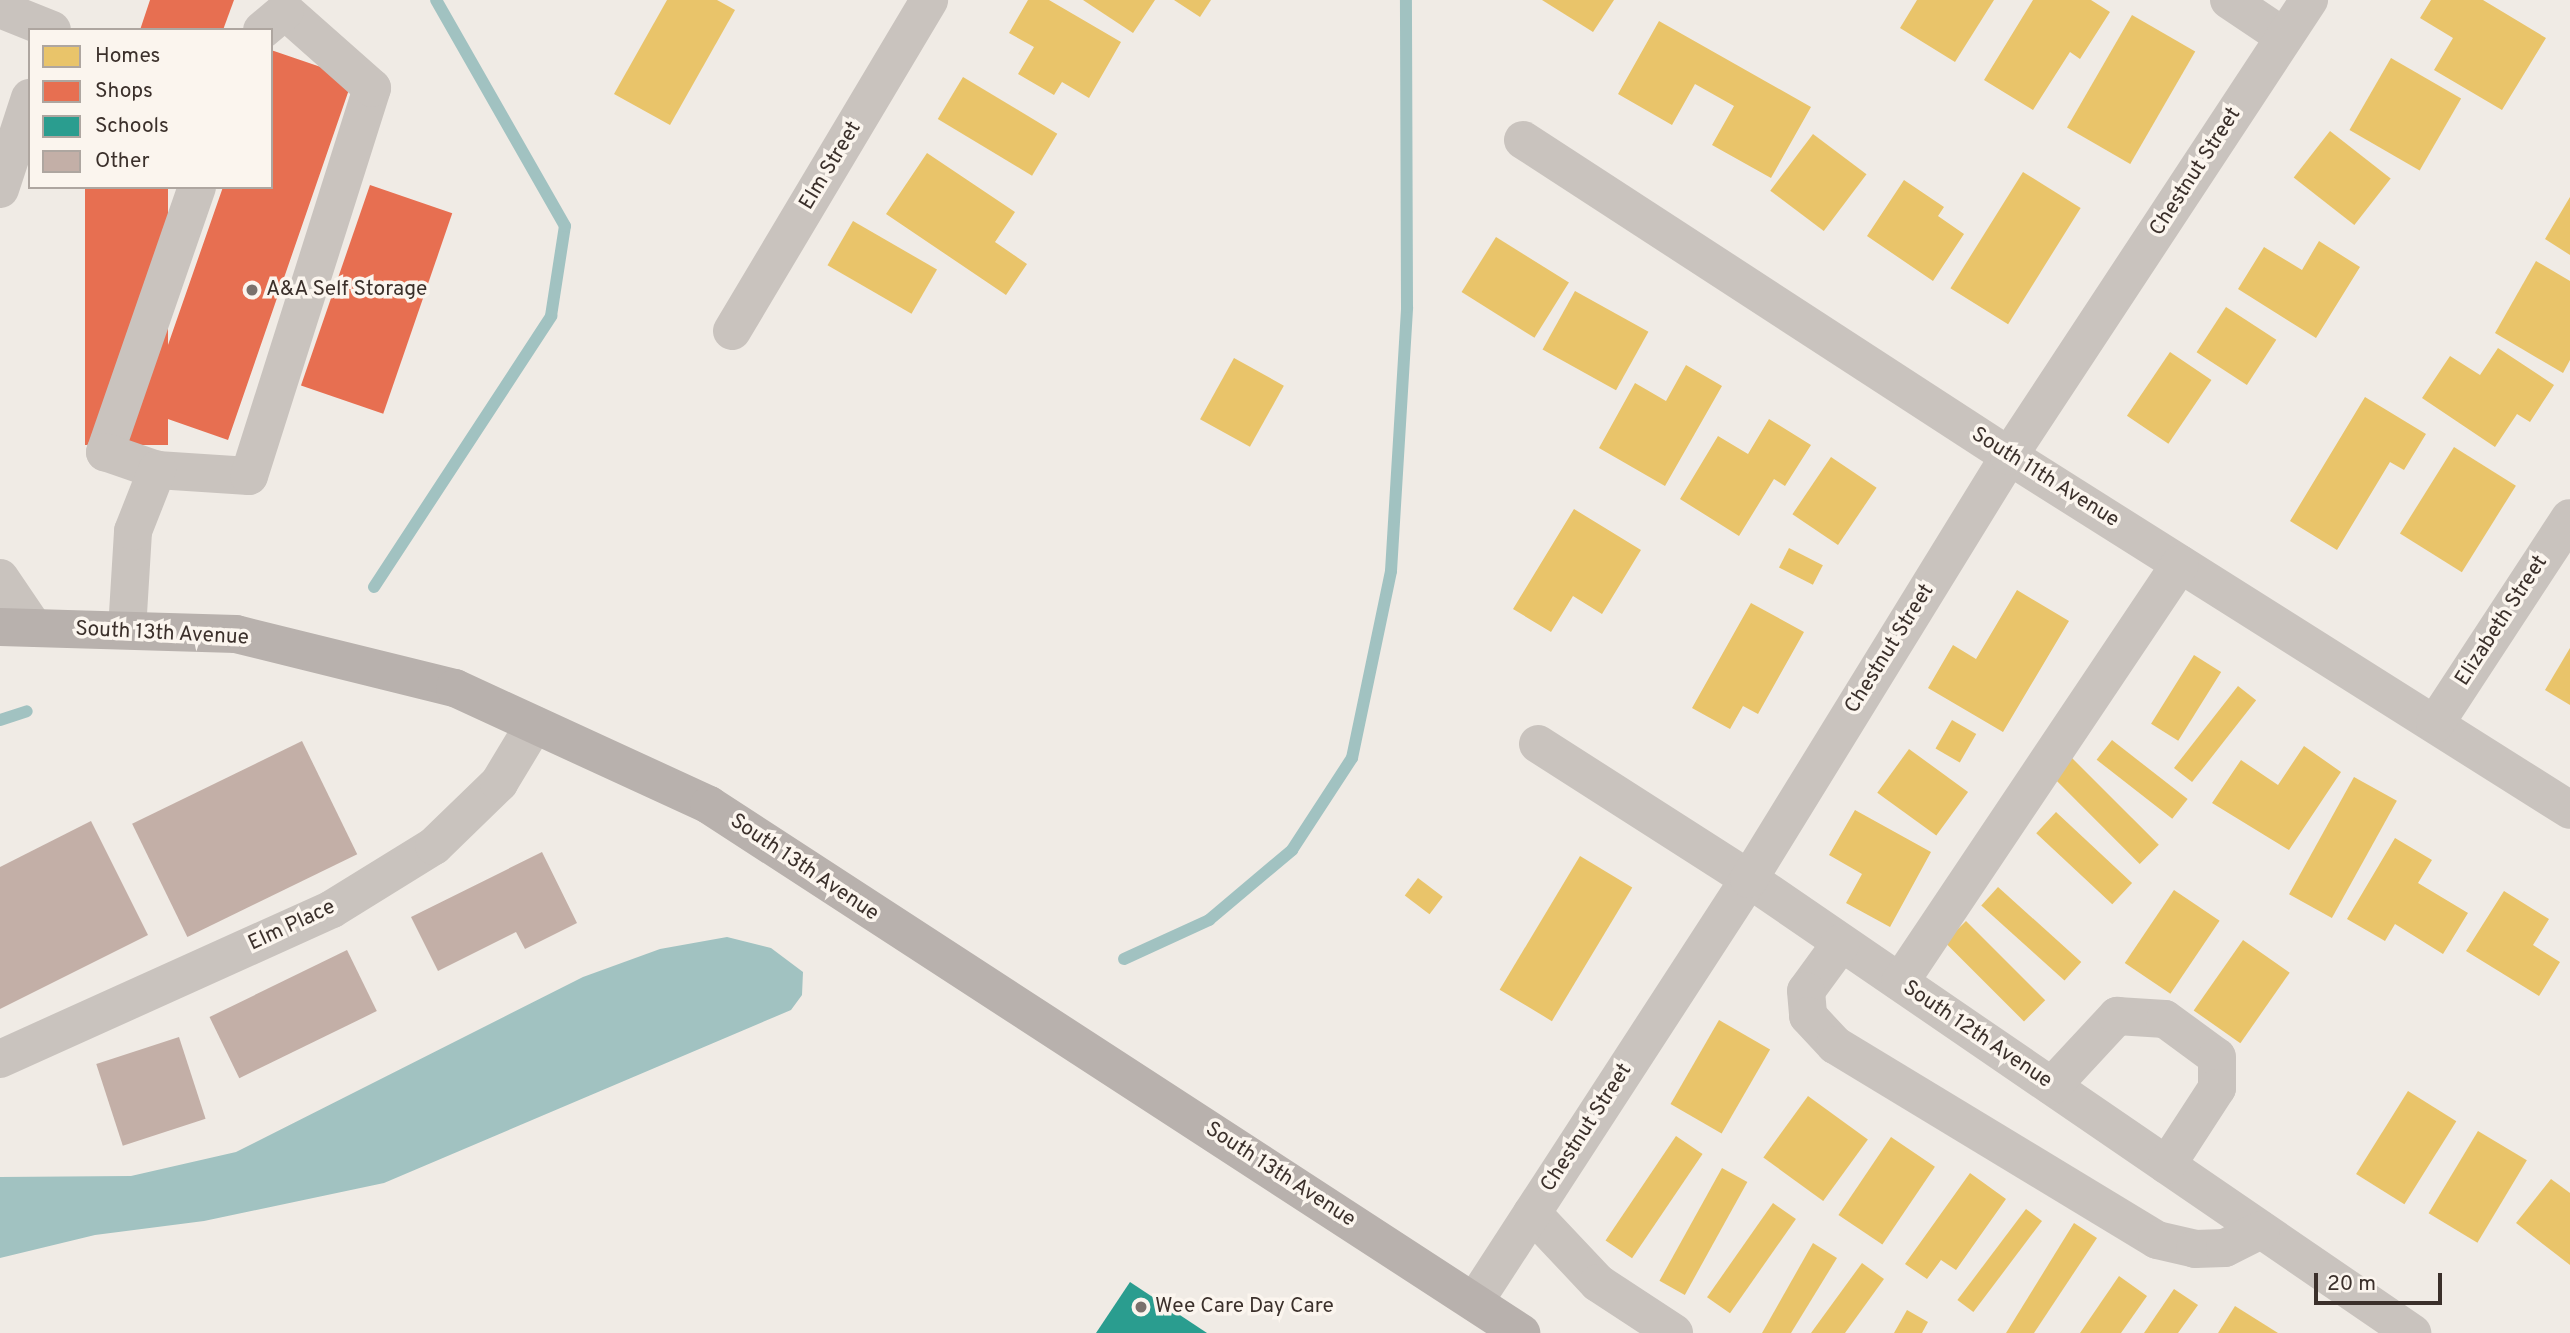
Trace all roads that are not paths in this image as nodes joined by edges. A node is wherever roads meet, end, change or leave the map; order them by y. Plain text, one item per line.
1 (929, 0) edge
2 (2229, 0) edge
3 (2309, 0) edge
4 (0, 9) edge
5 (47, 28) edge
6 (264, 28) edge
7 (2284, 37) junction
8 (28, 104) edge
9 (1523, 140) dead end
10 (0, 189) edge
11 (196, 189) edge
12 (732, 331) dead end
13 (2009, 456) junction
14 (157, 470) junction
15 (2570, 518) edge
16 (2180, 564) junction
17 (0, 578) edge
18 (17, 627) edge
19 (127, 631) junction
20 (2435, 724) junction
21 (534, 725) junction
22 (1538, 744) dead end
23 (2570, 810) edge
24 (1749, 879) junction
25 (1841, 943) junction
26 (1900, 982) junction
27 (0, 1059) edge
28 (2052, 1086) junction
29 (2167, 1165) junction
30 (1532, 1213) junction
31 (2261, 1230) junction
32 (1475, 1301) junction
33 (1521, 1333) edge
34 (1674, 1333) edge
35 (2412, 1333) edge

1 - 12 street, Elm Street
2 - 7 street
3 - 7 street, Chestnut Street
4 - 5 street
6 - 14 street
7 - 13 street, Chestnut Street
8 - 10 street
9 - 13 street, South 11th Avenue
11 - 14 street
13 - 16 street, South 11th Avenue
13 - 24 street, Chestnut Street
14 - 19 street
15 - 20 street, Elizabeth Street
16 - 20 street, South 11th Avenue
16 - 26 street
17 - 18 street
18 - 19 main road, South 13th Avenue
19 - 21 main road, South 13th Avenue
20 - 23 street, South 11th Avenue
21 - 27 street, Elm Place
21 - 32 main road, South 13th Avenue
22 - 24 street, South 12th Avenue
24 - 25 street, South 12th Avenue
24 - 30 street, Chestnut Street
25 - 26 street, South 12th Avenue
25 - 31 street
26 - 28 street, South 12th Avenue
28 - 29 street, South 12th Avenue
28 - 29 street
29 - 31 street, South 12th Avenue
30 - 32 street, Chestnut Street
30 - 34 street
31 - 35 street, South 12th Avenue
32 - 33 main road, South 13th Avenue

